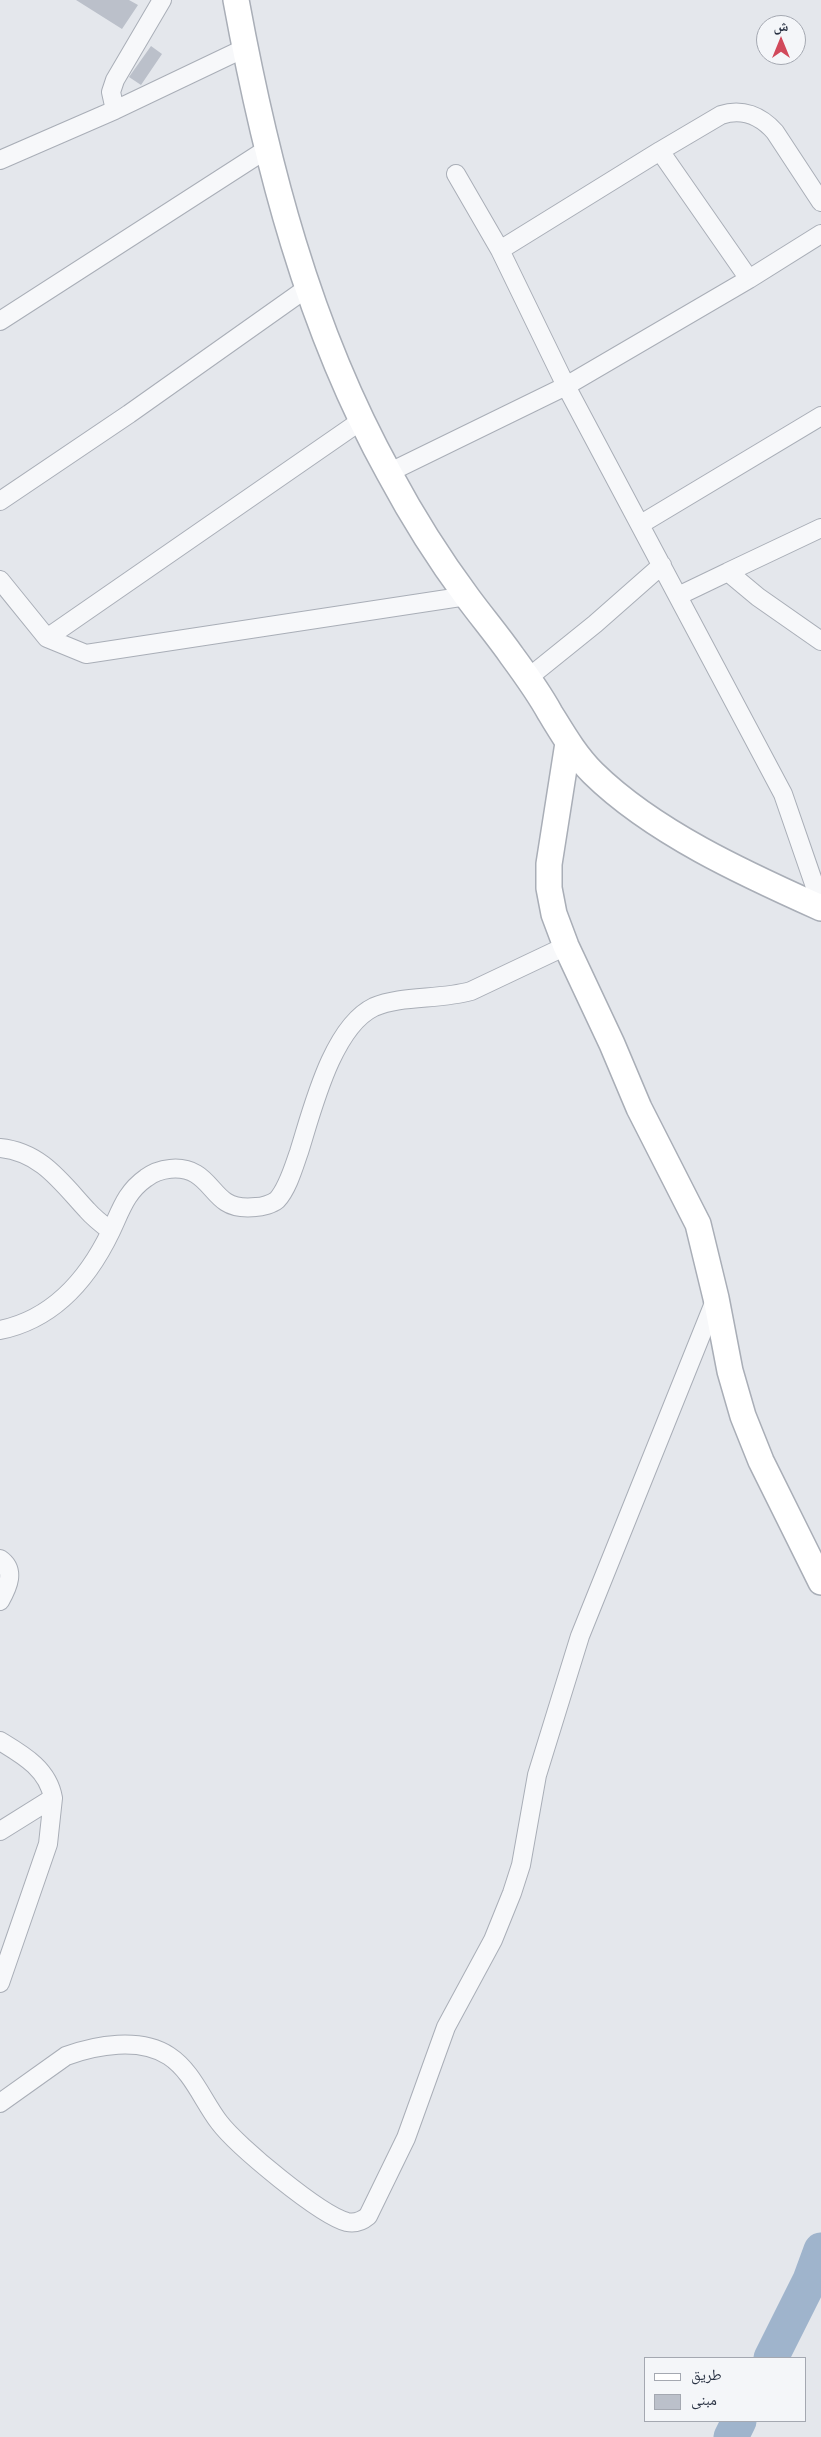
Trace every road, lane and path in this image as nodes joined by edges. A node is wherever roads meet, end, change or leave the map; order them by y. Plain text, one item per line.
1 (162, 0) edge
2 (236, 0) edge
3 (245, 48) junction
4 (116, 110) junction
5 (266, 149) junction
6 (660, 151) junction
7 (0, 160) edge
8 (456, 174) dead end
9 (821, 202) edge
10 (821, 234) edge
11 (500, 250) junction
12 (749, 279) junction
13 (308, 288) junction
14 (0, 321) edge
15 (566, 386) junction
16 (821, 416) edge
17 (362, 420) junction
18 (388, 473) junction
19 (0, 501) edge
20 (641, 524) junction
21 (821, 528) edge
22 (662, 565) junction
23 (728, 572) junction
24 (0, 580) edge
25 (466, 596) junction
26 (678, 596) junction
27 (46, 638) junction
28 (821, 641) edge
29 (528, 678) junction
30 (568, 743) junction
31 (821, 906) edge
32 (566, 946) junction
33 (0, 1148) edge
34 (110, 1231) junction
35 (716, 1298) junction
36 (0, 1330) edge
37 (0, 1559) edge
38 (821, 1582) edge
39 (0, 1601) edge
40 (0, 1741) edge
41 (53, 1798) junction
42 (0, 1831) edge
43 (0, 1984) edge
44 (0, 2103) edge

1 - 4 street
2 - 3 street
3 - 4 street
3 - 5 street
4 - 7 street
5 - 13 street
5 - 14 street
6 - 9 street
6 - 11 street
6 - 12 street
8 - 11 street
10 - 12 street
11 - 15 street
12 - 15 street
13 - 17 street
13 - 19 street
15 - 18 street
15 - 20 street
16 - 20 street
17 - 18 street
17 - 27 street
18 - 25 street
20 - 22 street
21 - 23 street
22 - 26 street
22 - 29 street
23 - 26 street
23 - 28 street
24 - 27 street
25 - 27 street
25 - 29 street
26 - 31 street
29 - 30 street
30 - 31 street
30 - 32 street
32 - 34 street
32 - 35 street
33 - 34 street
34 - 36 street
35 - 38 street
35 - 44 street
37 - 39 street
40 - 41 street
41 - 42 street
41 - 43 street

